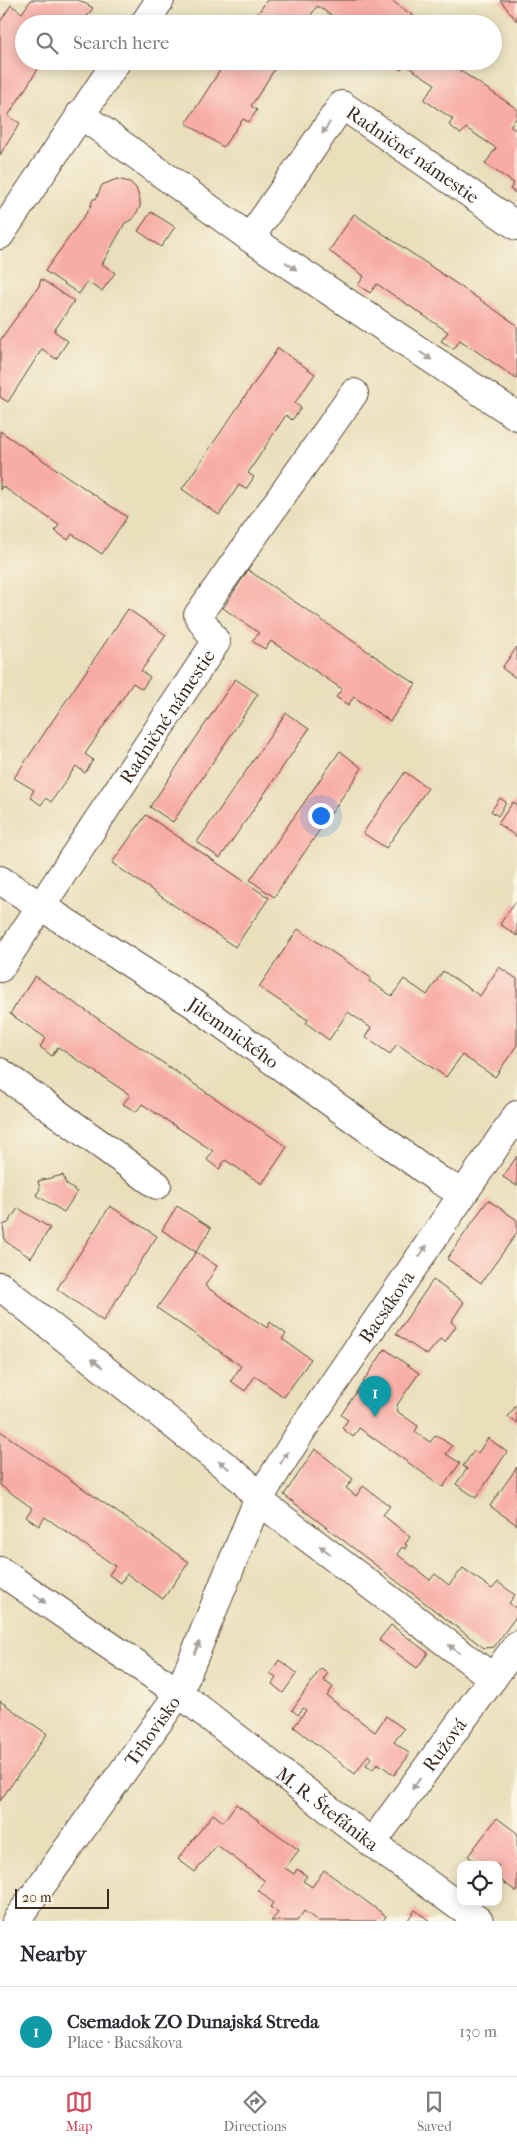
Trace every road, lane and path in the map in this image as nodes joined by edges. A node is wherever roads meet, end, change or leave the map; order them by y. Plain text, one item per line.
1 (160, 0) edge
2 (150, 15) edge
3 (111, 70) edge
4 (80, 114) junction
5 (517, 226) edge
6 (0, 235) edge
7 (250, 238) junction
8 (354, 393) dead end
9 (517, 416) edge
10 (0, 880) edge
11 (40, 907) junction
12 (0, 968) edge
13 (0, 1072) edge
14 (517, 1115) edge
15 (157, 1185) dead end
16 (462, 1193) junction
17 (0, 1286) edge
18 (258, 1500) junction
19 (0, 1571) edge
20 (517, 1645) edge
21 (493, 1678) junction
22 (179, 1693) junction
23 (372, 1843) junction
24 (16, 1921) edge
25 (479, 1921) edge

1 - 2 street
3 - 4 street
4 - 6 street
4 - 7 street
5 -> 7 street, Radničné námestie
7 -> 9 street
8 - 11 street, Radničné námestie
10 - 11 street, Jilemnického
11 - 12 street, Radničné námestie
11 - 16 street, Jilemnického
13 - 15 street
14 - 16 street, Bacsákova
18 -> 16 street, Bacsákova
18 -> 17 street
21 -> 18 street
22 -> 18 street, Bacsákova
19 -> 22 street, Trhovisko
20 - 21 street, Ružová
21 -> 23 street, Ružová
22 - 23 street, M. R. Štefánika
22 - 24 street, Trhovisko
23 - 25 street, M. R. Štefánika

